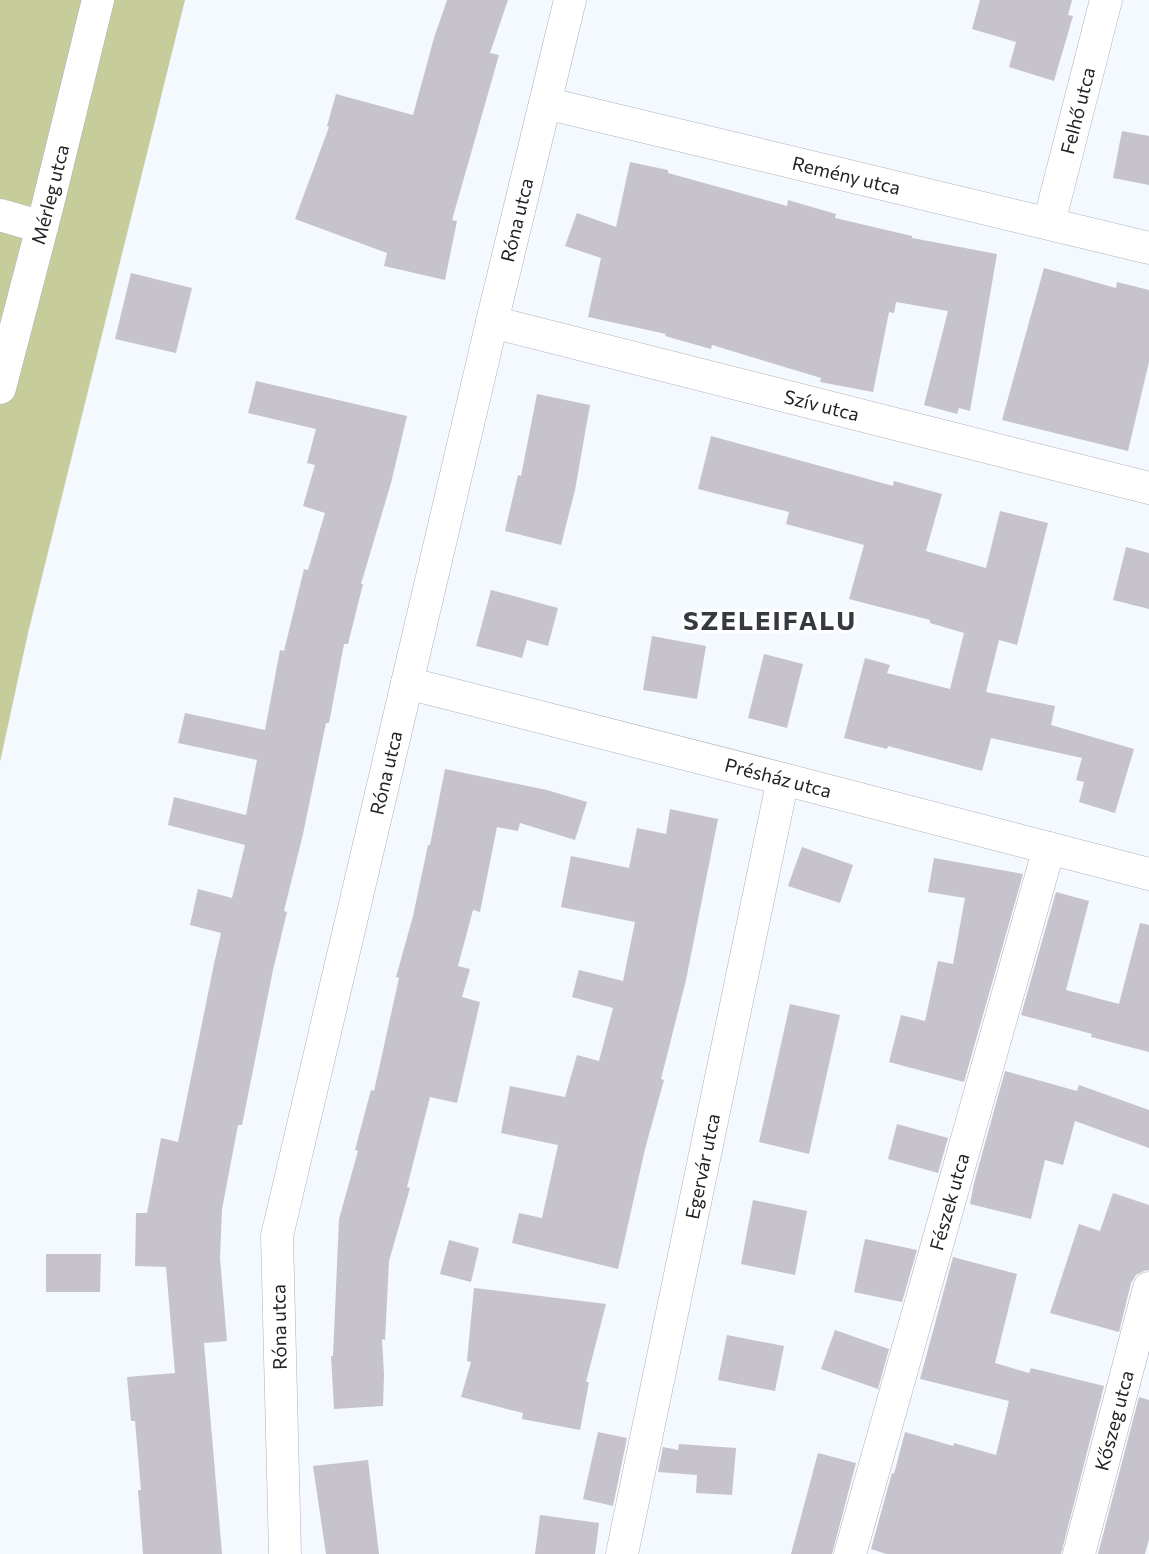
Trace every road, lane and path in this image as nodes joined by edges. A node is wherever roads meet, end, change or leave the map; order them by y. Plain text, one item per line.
1 (98, 0) edge
2 (570, 0) edge
3 (1106, 0) edge
4 (545, 103) junction
5 (0, 215) edge
6 (1049, 223) junction
7 (42, 226) junction
8 (1149, 248) edge
9 (492, 322) junction
10 (0, 388) edge
11 (1149, 488) edge
12 (407, 683) junction
13 (783, 779) junction
14 (1049, 848) junction
15 (1147, 864) edge
16 (1149, 1288) edge
17 (285, 1554) edge
18 (622, 1554) edge
19 (850, 1554) edge
20 (1079, 1554) edge

1 - 7 street, Mérleg utca
2 - 4 street, Róna utca
3 - 6 street, Felhő utca
4 - 6 street, Remény utca
4 - 9 street, Róna utca
5 - 7 street
6 - 8 street, Remény utca
7 - 10 street, Mérleg utca
9 - 11 street, Szív utca
9 - 12 street, Róna utca
12 - 13 street, Présház utca
12 - 17 street, Róna utca
13 - 14 street, Présház utca
13 - 18 street, Egervár utca
14 - 15 street, Présház utca
14 - 19 street, Fészek utca
16 - 20 street, Kőszeg utca

